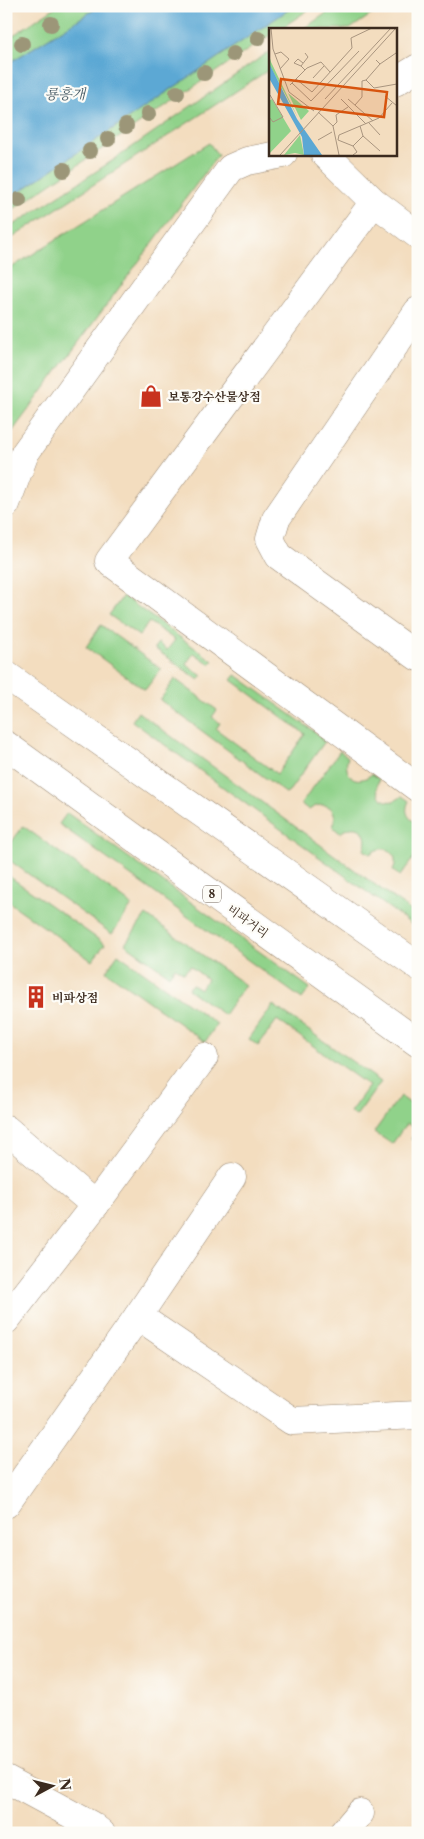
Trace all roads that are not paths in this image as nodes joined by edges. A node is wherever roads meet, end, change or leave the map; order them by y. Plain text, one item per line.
1 (418, 68) edge
2 (396, 81) edge
3 (278, 155) edge
4 (326, 155) edge
5 (374, 202) junction
6 (418, 235) edge
7 (418, 310) edge
8 (6, 504) edge
9 (418, 657) edge
10 (6, 675) edge
11 (6, 745) edge
12 (418, 788) edge
13 (418, 966) edge
14 (418, 1043) edge
15 (204, 1057) dead end
16 (6, 1129) edge
17 (232, 1177) dead end
18 (95, 1205) junction
19 (138, 1316) junction
20 (6, 1320) edge
21 (418, 1415) edge
22 (6, 1504) edge
23 (6, 1780) edge
24 (101, 1833) edge

1 - 2 street
3 - 8 street
4 - 5 street
5 - 6 street
5 - 12 street
7 - 9 street
10 - 13 street
11 - 14 street, 비파거리 / 8
15 - 18 street
16 - 18 street
17 - 19 street
18 - 20 street
19 - 21 street
19 - 22 street
23 - 24 street

